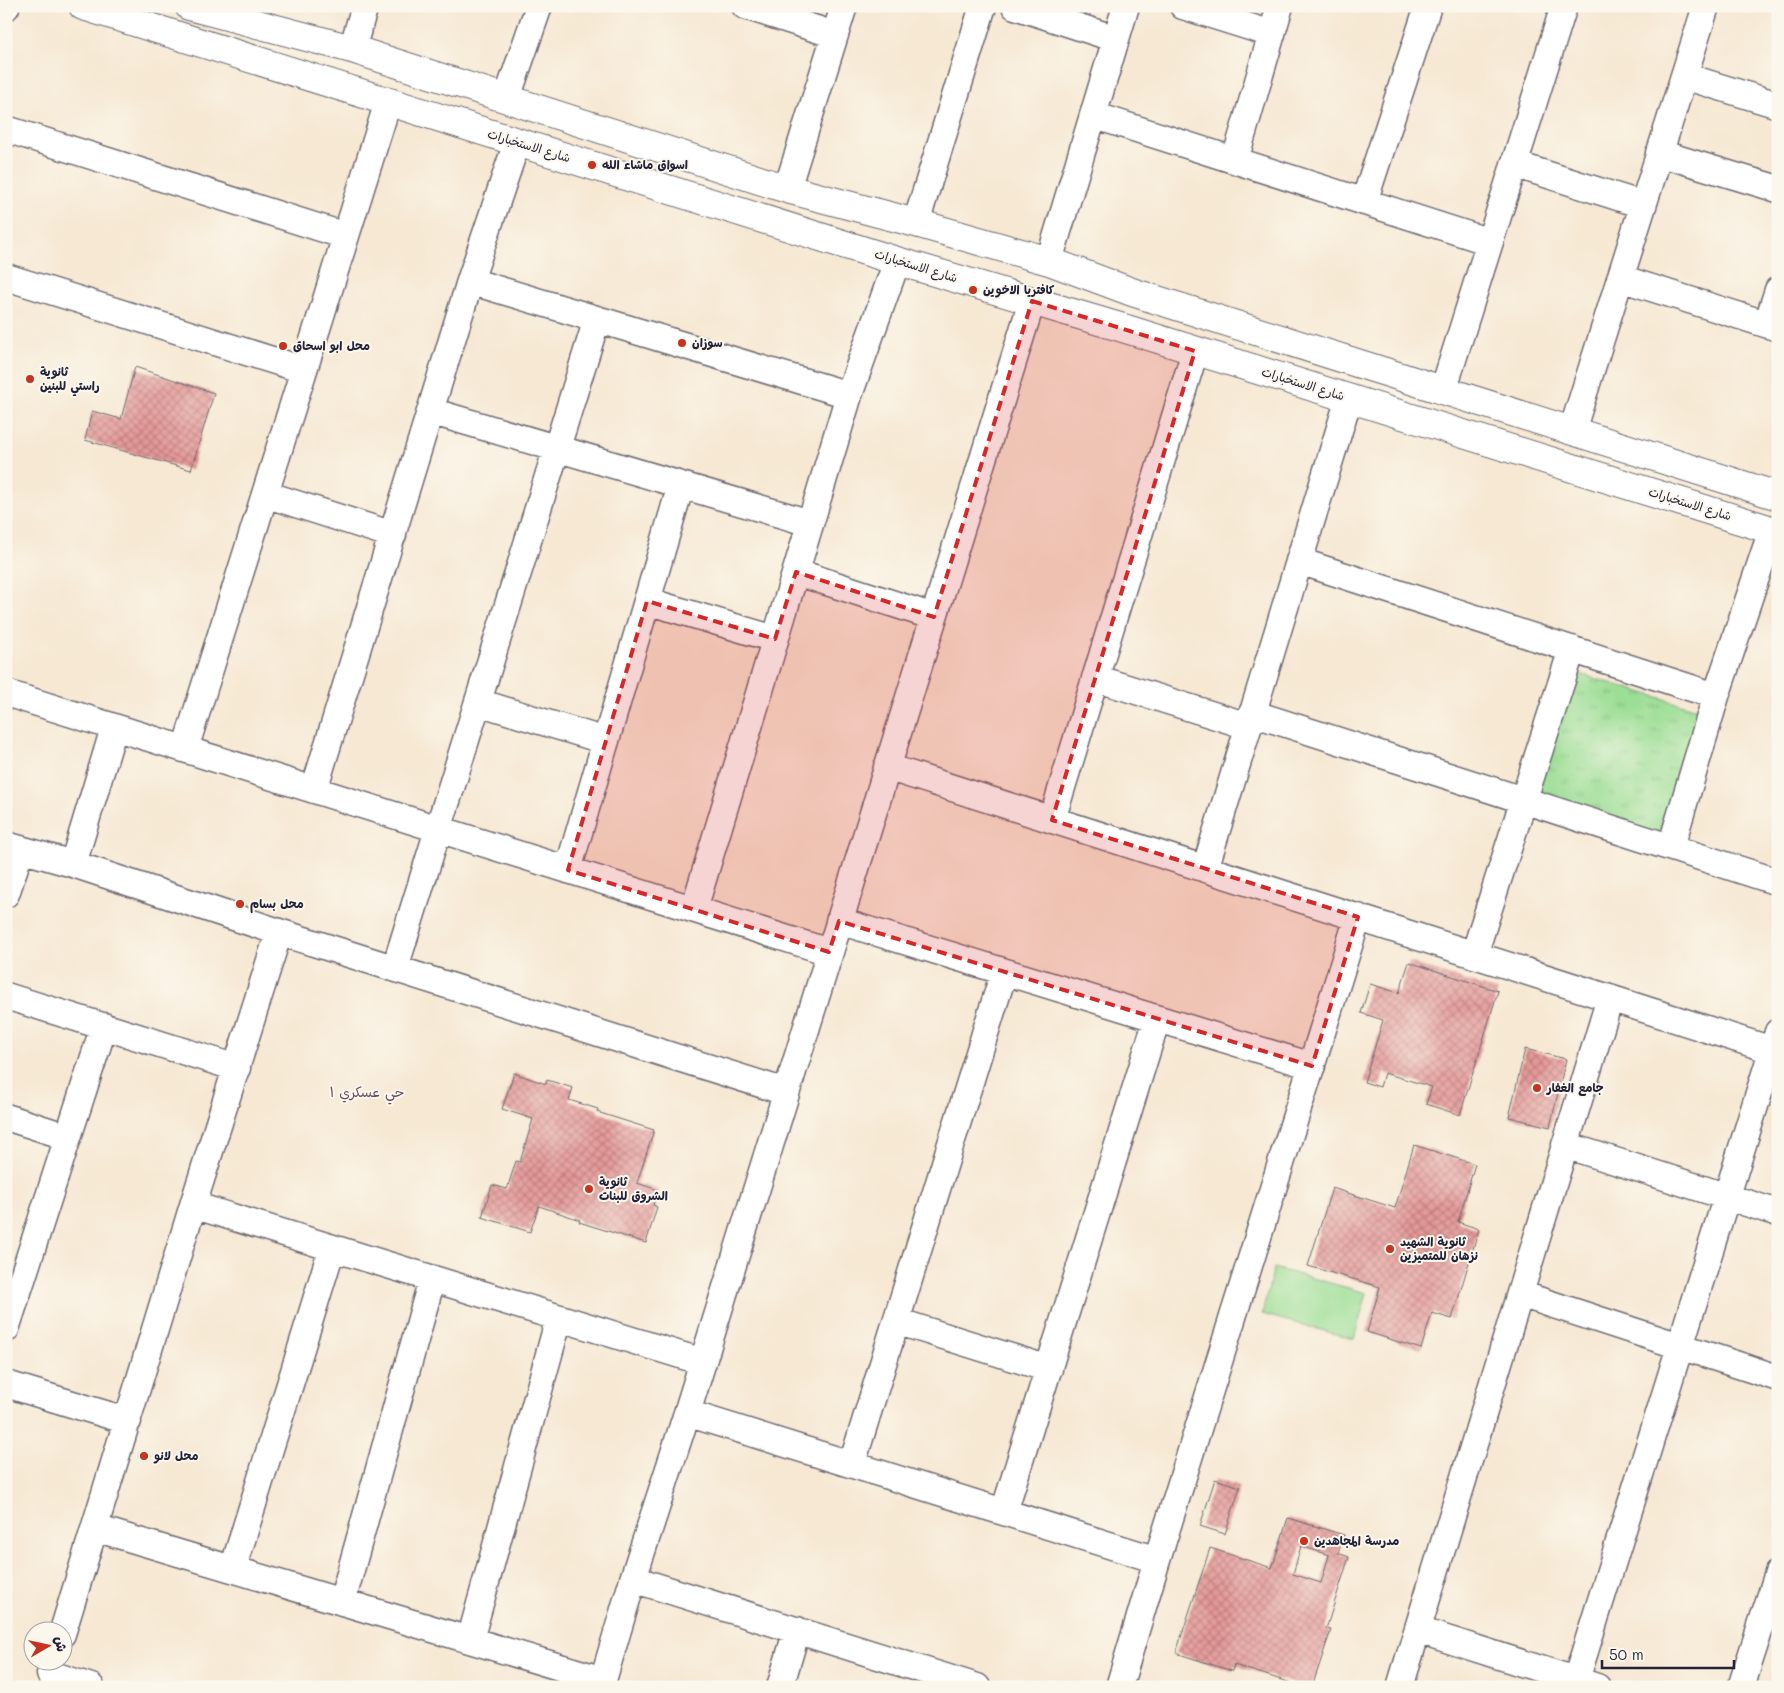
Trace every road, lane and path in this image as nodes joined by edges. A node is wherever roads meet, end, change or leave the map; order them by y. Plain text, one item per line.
1 (83, 6) edge
2 (189, 6) edge
3 (365, 6) edge
4 (540, 6) edge
5 (745, 6) edge
6 (844, 6) edge
7 (983, 6) edge
8 (1015, 6) edge
9 (1126, 6) edge
10 (1183, 6) edge
11 (1280, 6) edge
12 (1428, 6) edge
13 (1564, 6) edge
14 (1706, 6) edge
15 (1272, 34) junction
16 (835, 35) junction
17 (1116, 40) junction
18 (352, 49) junction
19 (1684, 76) junction
20 (508, 98) junction
21 (388, 102) junction
22 (1778, 106) edge
23 (1093, 115) junction
24 (6, 129) edge
25 (517, 142) junction
26 (1659, 154) junction
27 (1234, 160) junction
28 (1514, 164) junction
29 (787, 188) junction
30 (1778, 189) edge
31 (1364, 202) junction
32 (1643, 205) junction
33 (916, 223) junction
34 (346, 236) junction
35 (1490, 242) junction
36 (897, 260) junction
37 (1049, 261) junction
38 (6, 277) edge
39 (1620, 278) junction
40 (470, 281) junction
41 (1778, 290) edge
42 (1132, 292) junction
43 (1032, 301) junction
44 (597, 319) junction
45 (1773, 326) edge
46 (1123, 328) junction
47 (1195, 351) junction
48 (304, 370) junction
49 (1443, 391) junction
50 (849, 395) junction
51 (1349, 398) junction
52 (430, 411) junction
53 (1572, 431) junction
54 (557, 449) junction
55 (681, 485) junction
56 (265, 494) junction
57 (1778, 496) edge
58 (810, 524) junction
59 (1775, 531) edge
60 (393, 535) junction
61 (1299, 561) junction
62 (796, 572) junction
63 (647, 601) junction
64 (934, 617) junction
65 (775, 639) junction
66 (1572, 649) junction
67 (1095, 678) junction
68 (6, 693) edge
69 (1716, 696) junction
70 (478, 702) junction
71 (1250, 719) junction
72 (114, 728) junction
73 (606, 740) junction
74 (185, 748) junction
75 (887, 767) junction
76 (314, 790) junction
77 (1523, 800) junction
78 (1052, 820) junction
79 (438, 829) junction
80 (14, 847) edge
81 (1671, 847) junction
82 (74, 864) junction
83 (1205, 869) junction
84 (568, 870) junction
85 (1778, 882) edge
86 (6, 894) edge
87 (694, 909) junction
88 (1358, 918) junction
89 (839, 921) junction
90 (279, 932) junction
91 (830, 952) junction
92 (1474, 954) junction
93 (395, 968) junction
94 (1004, 972) junction
95 (6, 996) edge
96 (1610, 998) junction
97 (1157, 1019) junction
98 (104, 1026) junction
99 (1775, 1041) edge
100 (1312, 1066) junction
101 (237, 1068) junction
102 (786, 1092) junction
103 (6, 1117) edge
104 (68, 1137) junction
105 (1565, 1144) junction
106 (1726, 1197) junction
107 (193, 1205) junction
108 (1778, 1213) edge
109 (332, 1248) junction
110 (432, 1279) junction
111 (1520, 1294) junction
112 (559, 1318) junction
113 (896, 1321) junction
114 (6, 1329) edge
115 (1680, 1346) junction
116 (703, 1362) junction
117 (1049, 1369) junction
118 (1778, 1378) edge
119 (6, 1384) edge
120 (687, 1413) junction
121 (128, 1421) junction
122 (852, 1464) junction
123 (1004, 1512) junction
124 (95, 1528) junction
125 (1157, 1560) junction
126 (233, 1569) junction
127 (1778, 1573) edge
128 (633, 1579) junction
129 (342, 1602) junction
130 (66, 1620) edge
131 (797, 1630) junction
132 (1418, 1630) junction
133 (470, 1640) junction
134 (50, 1674) edge
135 (602, 1683) edge
136 (1587, 1683) edge
137 (91, 1687) edge
138 (780, 1687) edge
139 (977, 1687) edge
140 (1119, 1687) edge
141 (1400, 1687) edge
142 (1742, 1687) edge

1 - 21 main road, شارع الاستخبارات
2 - 18 main road
3 - 18 street
4 - 20 street
5 - 16 street
6 - 16 street
7 - 33 street
8 - 17 street
9 - 17 street
10 - 15 street
11 - 15 street
12 - 31 street
13 - 28 street
14 - 19 street
15 - 27 street
16 - 29 street
17 - 23 street
18 - 20 main road
19 - 22 street
19 - 26 street
20 - 29 main road
21 - 25 main road, شارع الاستخبارات
21 - 34 street
23 - 27 street
23 - 37 street
24 - 34 street
25 - 36 main road, شارع الاستخبارات
25 - 40 street
26 - 30 street
26 - 32 street
27 - 31 street
28 - 32 street
28 - 35 street
29 - 33 main road
31 - 35 street
32 - 39 street
33 - 37 main road
34 - 48 street
35 - 49 street
36 - 43 main road, شارع الاستخبارات
36 - 50 street
37 - 42 main road
38 - 48 street
39 - 45 street
39 - 53 street
40 - 44 street
40 - 52 street
41 - 45 street
42 - 46 main road
42 - 49 main road
43 - 46 main road, شارع الاستخبارات
43 - 64 street
44 - 50 street
44 - 54 street
46 - 47 main road, شارع الاستخبارات
47 - 51 main road, شارع الاستخبارات
47 - 67 street
48 - 56 street
49 - 53 main road
50 - 58 street
51 - 59 main road, شارع الاستخبارات
51 - 61 street
52 - 54 street
52 - 60 street
53 - 57 main road
54 - 55 street
54 - 70 street
55 - 58 street
55 - 63 street
56 - 60 street
56 - 74 street
58 - 62 street
59 - 69 street
60 - 76 street
61 - 66 street
61 - 71 street
62 - 64 street
62 - 65 street
63 - 65 street
63 - 73 street
64 - 75 street
65 - 87 street
66 - 69 street
66 - 77 street
67 - 71 street
67 - 78 street
68 - 72 street
69 - 81 street
70 - 73 street
70 - 79 street
71 - 77 street
71 - 83 street
72 - 74 street
72 - 82 street
73 - 84 street
74 - 76 street
75 - 78 street
75 - 89 street
76 - 79 street
77 - 81 street
77 - 92 street
78 - 83 street
79 - 84 street
79 - 93 street
80 - 82 street
80 - 86 street
81 - 85 street
82 - 90 street
83 - 88 street
84 - 87 street
87 - 91 street
88 - 92 street
88 - 100 street
89 - 91 street
89 - 94 street
90 - 93 street
90 - 101 street
91 - 102 street
92 - 96 street
93 - 102 street
94 - 97 street
94 - 113 street
95 - 98 street
96 - 99 street
96 - 105 street
97 - 100 street
97 - 117 street
98 - 101 street
98 - 104 street
99 - 106 street
100 - 125 street
101 - 107 street
102 - 116 street
103 - 104 street
104 - 114 street
105 - 106 street
105 - 111 street
106 - 108 street
106 - 115 street
107 - 109 street
107 - 121 street
109 - 110 street
109 - 126 street
110 - 112 street
110 - 129 street
111 - 115 street
111 - 132 street
112 - 116 street
112 - 133 street
113 - 117 street
113 - 122 street
115 - 118 street
115 - 136 street
116 - 120 street
117 - 123 street
119 - 121 street
120 - 122 street
120 - 128 street
121 - 124 street
122 - 123 street
123 - 125 street
124 - 126 street
124 - 130 street
125 - 140 street
126 - 129 street
127 - 142 street
128 - 131 street
128 - 135 street
129 - 133 street
131 - 138 street
131 - 139 street
132 - 136 street
132 - 141 street
133 - 135 street
134 - 137 street

